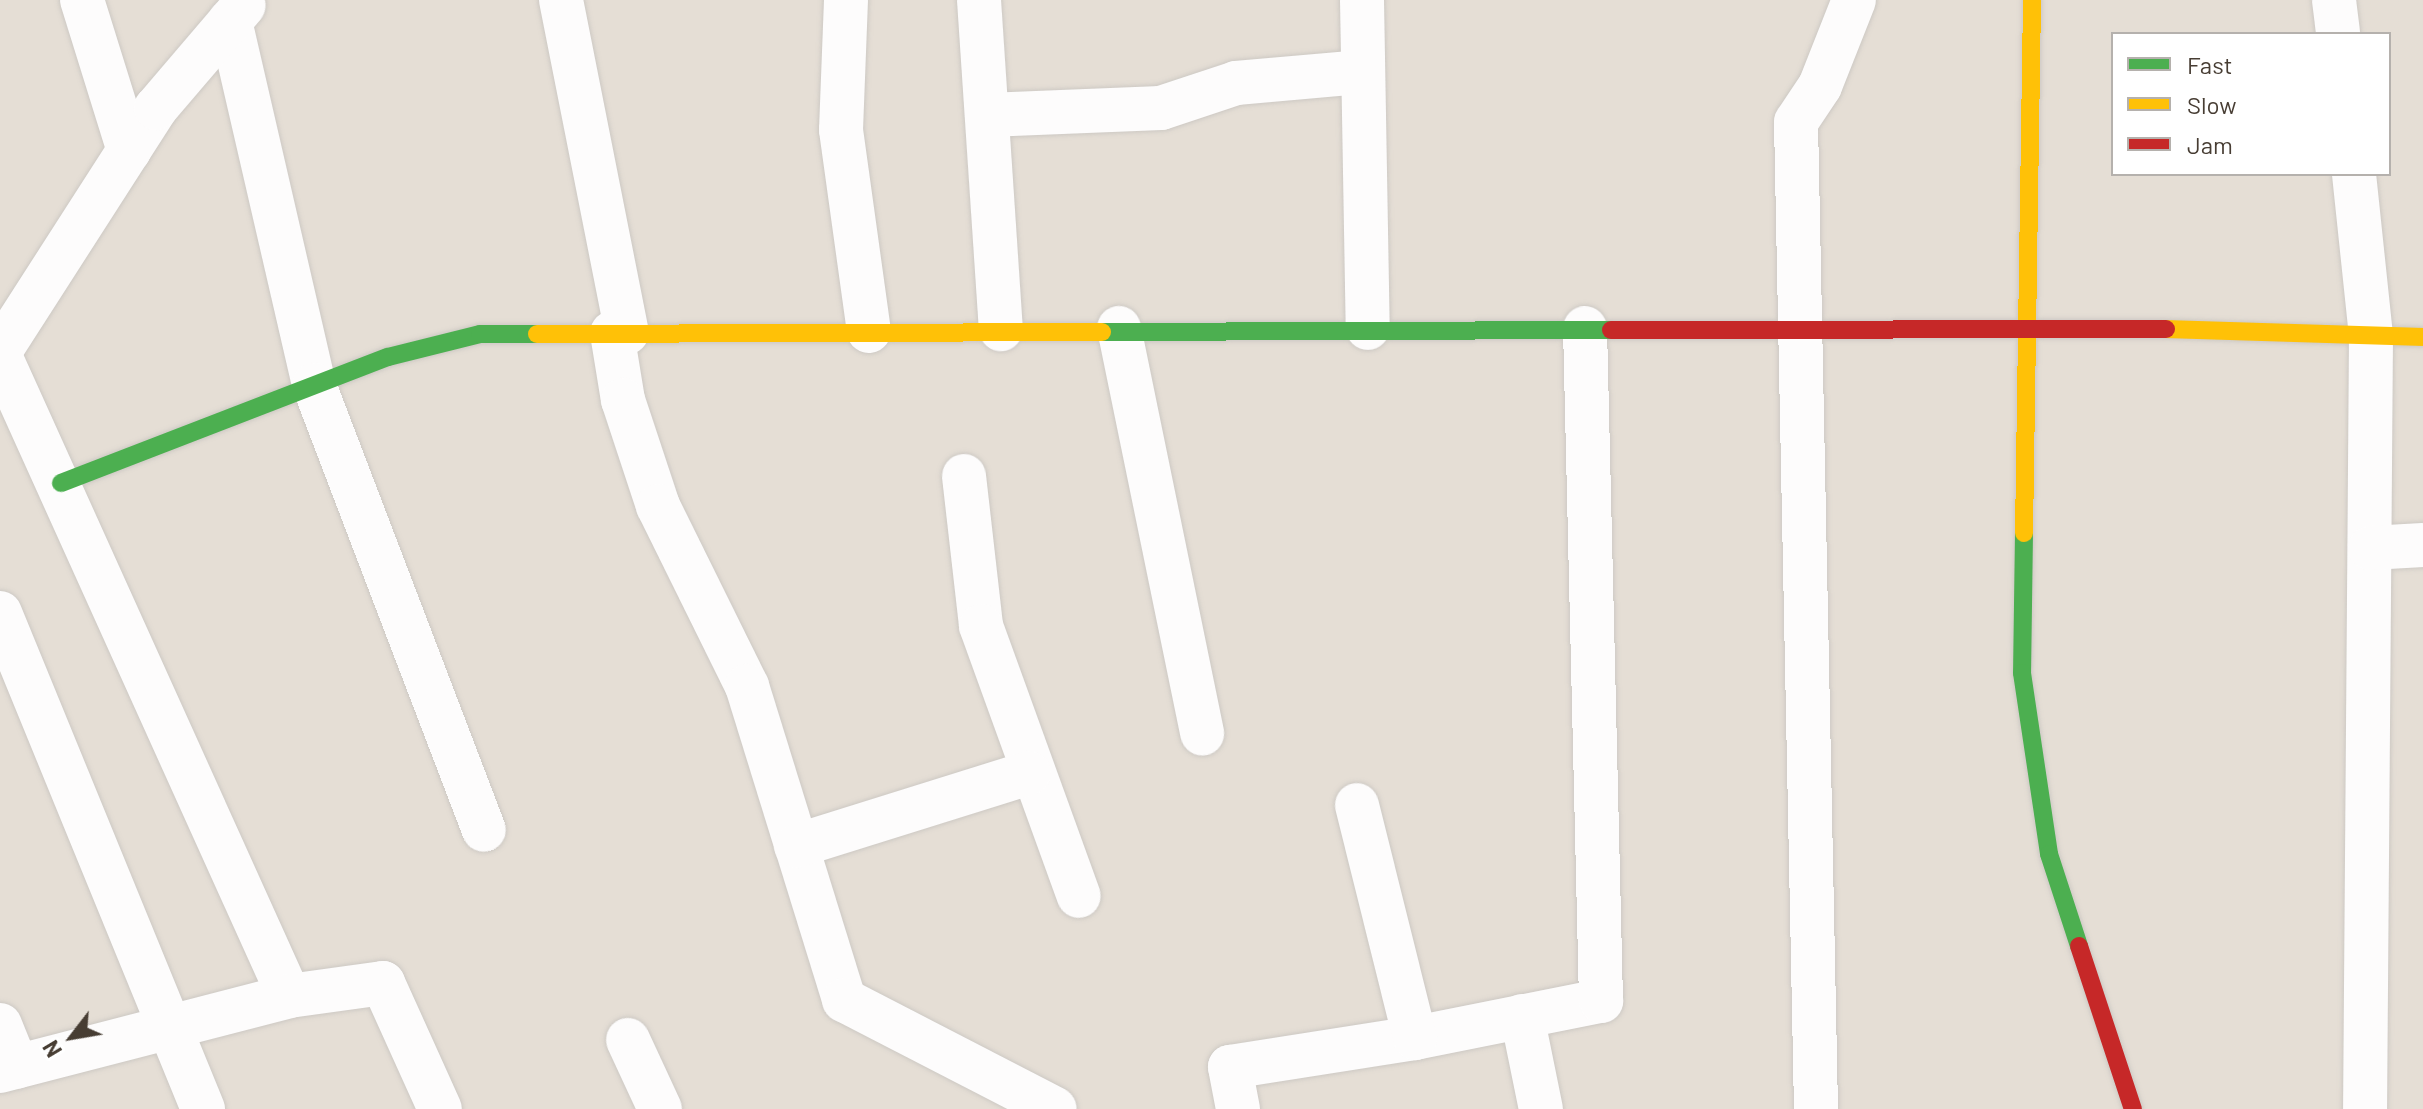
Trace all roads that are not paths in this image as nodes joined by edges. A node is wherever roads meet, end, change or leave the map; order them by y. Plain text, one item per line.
1 (82, 0) edge
2 (561, 0) edge
3 (846, 0) edge
4 (979, 0) edge
5 (1362, 0) edge
6 (1854, 0) edge
7 (2032, 0) edge
8 (2334, 0) edge
9 (239, 10) edge
10 (2338, 32) edge
11 (1363, 72) junction
12 (987, 115) junction
13 (129, 151) junction
14 (2354, 176) edge
15 (1119, 328) junction
16 (1368, 328) junction
17 (1585, 328) junction
18 (1801, 328) junction
19 (2025, 328) junction
20 (1001, 329) junction
21 (869, 331) junction
22 (620, 333) junction
23 (2371, 336) junction
24 (2423, 337) edge
25 (0, 354) edge
26 (314, 385) junction
27 (964, 476) dead end
28 (61, 483) junction
29 (2423, 545) edge
30 (2370, 548) junction
31 (0, 613) edge
32 (1202, 734) dead end
33 (1029, 773) junction
34 (1357, 805) dead end
35 (484, 830) dead end
36 (796, 846) junction
37 (1079, 896) dead end
38 (289, 996) junction
39 (1522, 1016) junction
40 (0, 1025) edge
41 (168, 1028) junction
42 (1415, 1038) junction
43 (628, 1040) dead end
44 (8, 1069) edge
45 (203, 1109) edge
46 (440, 1109) edge
47 (660, 1109) edge
48 (1055, 1109) edge
49 (1238, 1109) edge
50 (1541, 1109) edge
51 (1816, 1109) edge
52 (2133, 1109) edge
53 (2365, 1109) edge

1 - 13 street
2 - 22 street
3 - 21 street
4 - 12 street
5 - 11 street
6 - 18 street
7 - 19 street
8 - 10 street
9 - 13 street
9 - 26 street
11 - 12 street
11 - 16 street
12 - 20 street
13 - 25 street
14 - 23 street
15 - 16 street
15 - 20 street
15 - 32 street
16 - 17 street
17 - 18 street
17 - 39 street
18 - 19 street
18 - 51 street
19 - 23 street
19 - 52 street
20 - 21 street
21 - 22 street
22 - 26 street
22 - 36 street
23 - 24 street
23 - 30 street
25 - 28 street
26 - 28 street
26 - 35 street
27 - 33 street
28 - 38 street
29 - 30 street
30 - 53 street
31 - 41 street
33 - 36 street
33 - 37 street
34 - 42 street
36 - 48 street
38 - 41 street
38 - 46 street
39 - 42 street
39 - 50 street
40 - 44 street
41 - 44 street
41 - 45 street
42 - 49 street
43 - 47 street

